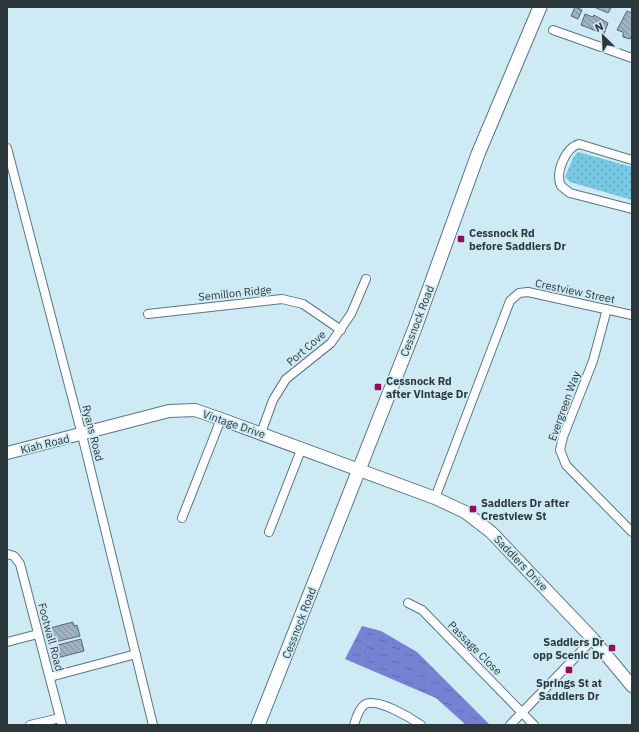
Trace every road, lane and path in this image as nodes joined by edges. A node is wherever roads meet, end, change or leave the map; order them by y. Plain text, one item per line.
1 (540, 7) edge
2 (553, 30) dead end
3 (632, 58) edge
4 (7, 148) edge
5 (632, 160) edge
6 (632, 209) edge
7 (366, 279) dead end
8 (606, 309) junction
9 (148, 314) dead end
10 (632, 315) edge
11 (341, 330) junction
12 (221, 419) junction
13 (261, 433) junction
14 (82, 435) junction
15 (301, 450) junction
16 (7, 453) edge
17 (359, 471) junction
18 (435, 498) junction
19 (182, 518) dead end
20 (269, 532) dead end
21 (632, 532) edge
22 (10, 555) edge
23 (408, 603) dead end
24 (38, 634) junction
25 (593, 639) junction
26 (7, 642) edge
27 (136, 654) junction
28 (50, 677) junction
29 (632, 686) edge
30 (523, 712) junction
31 (61, 721) edge
32 (30, 725) edge
33 (154, 725) edge
34 (258, 725) edge
35 (354, 725) edge
36 (421, 725) edge
37 (510, 725) edge
38 (534, 725) edge

1 - 17 main road, Cessnock Road
2 - 3 street
4 - 14 street, Ryans Road
5 - 6 street
7 - 11 street, Port Cove
8 - 10 street, Crestview Street
8 - 18 street, Crestview Street
8 - 21 street, Evergreen Way
9 - 11 street, Semillon Ridge
11 - 13 street, Port Cove
12 - 13 street, Vintage Drive
12 - 14 street, Vintage Drive
12 - 19 street
13 - 15 street, Vintage Drive
14 - 16 street, Kiah Road
14 - 27 street, Ryans Road
15 - 17 street, Vintage Drive
15 - 20 street
17 - 18 street, Saddlers Drive
17 - 34 main road, Cessnock Road
18 - 25 street, Saddlers Drive
22 - 24 street, Footwall Road
23 - 30 street, Passage Close
24 - 26 street
24 - 28 street, Footwall Road
25 - 29 street, Saddlers Drive
25 - 30 street
27 - 28 street
27 - 33 street, Ryans Road
28 - 31 street, Footwall Road
30 - 37 street
30 - 38 street, Passage Close
31 - 32 street
35 - 36 street

